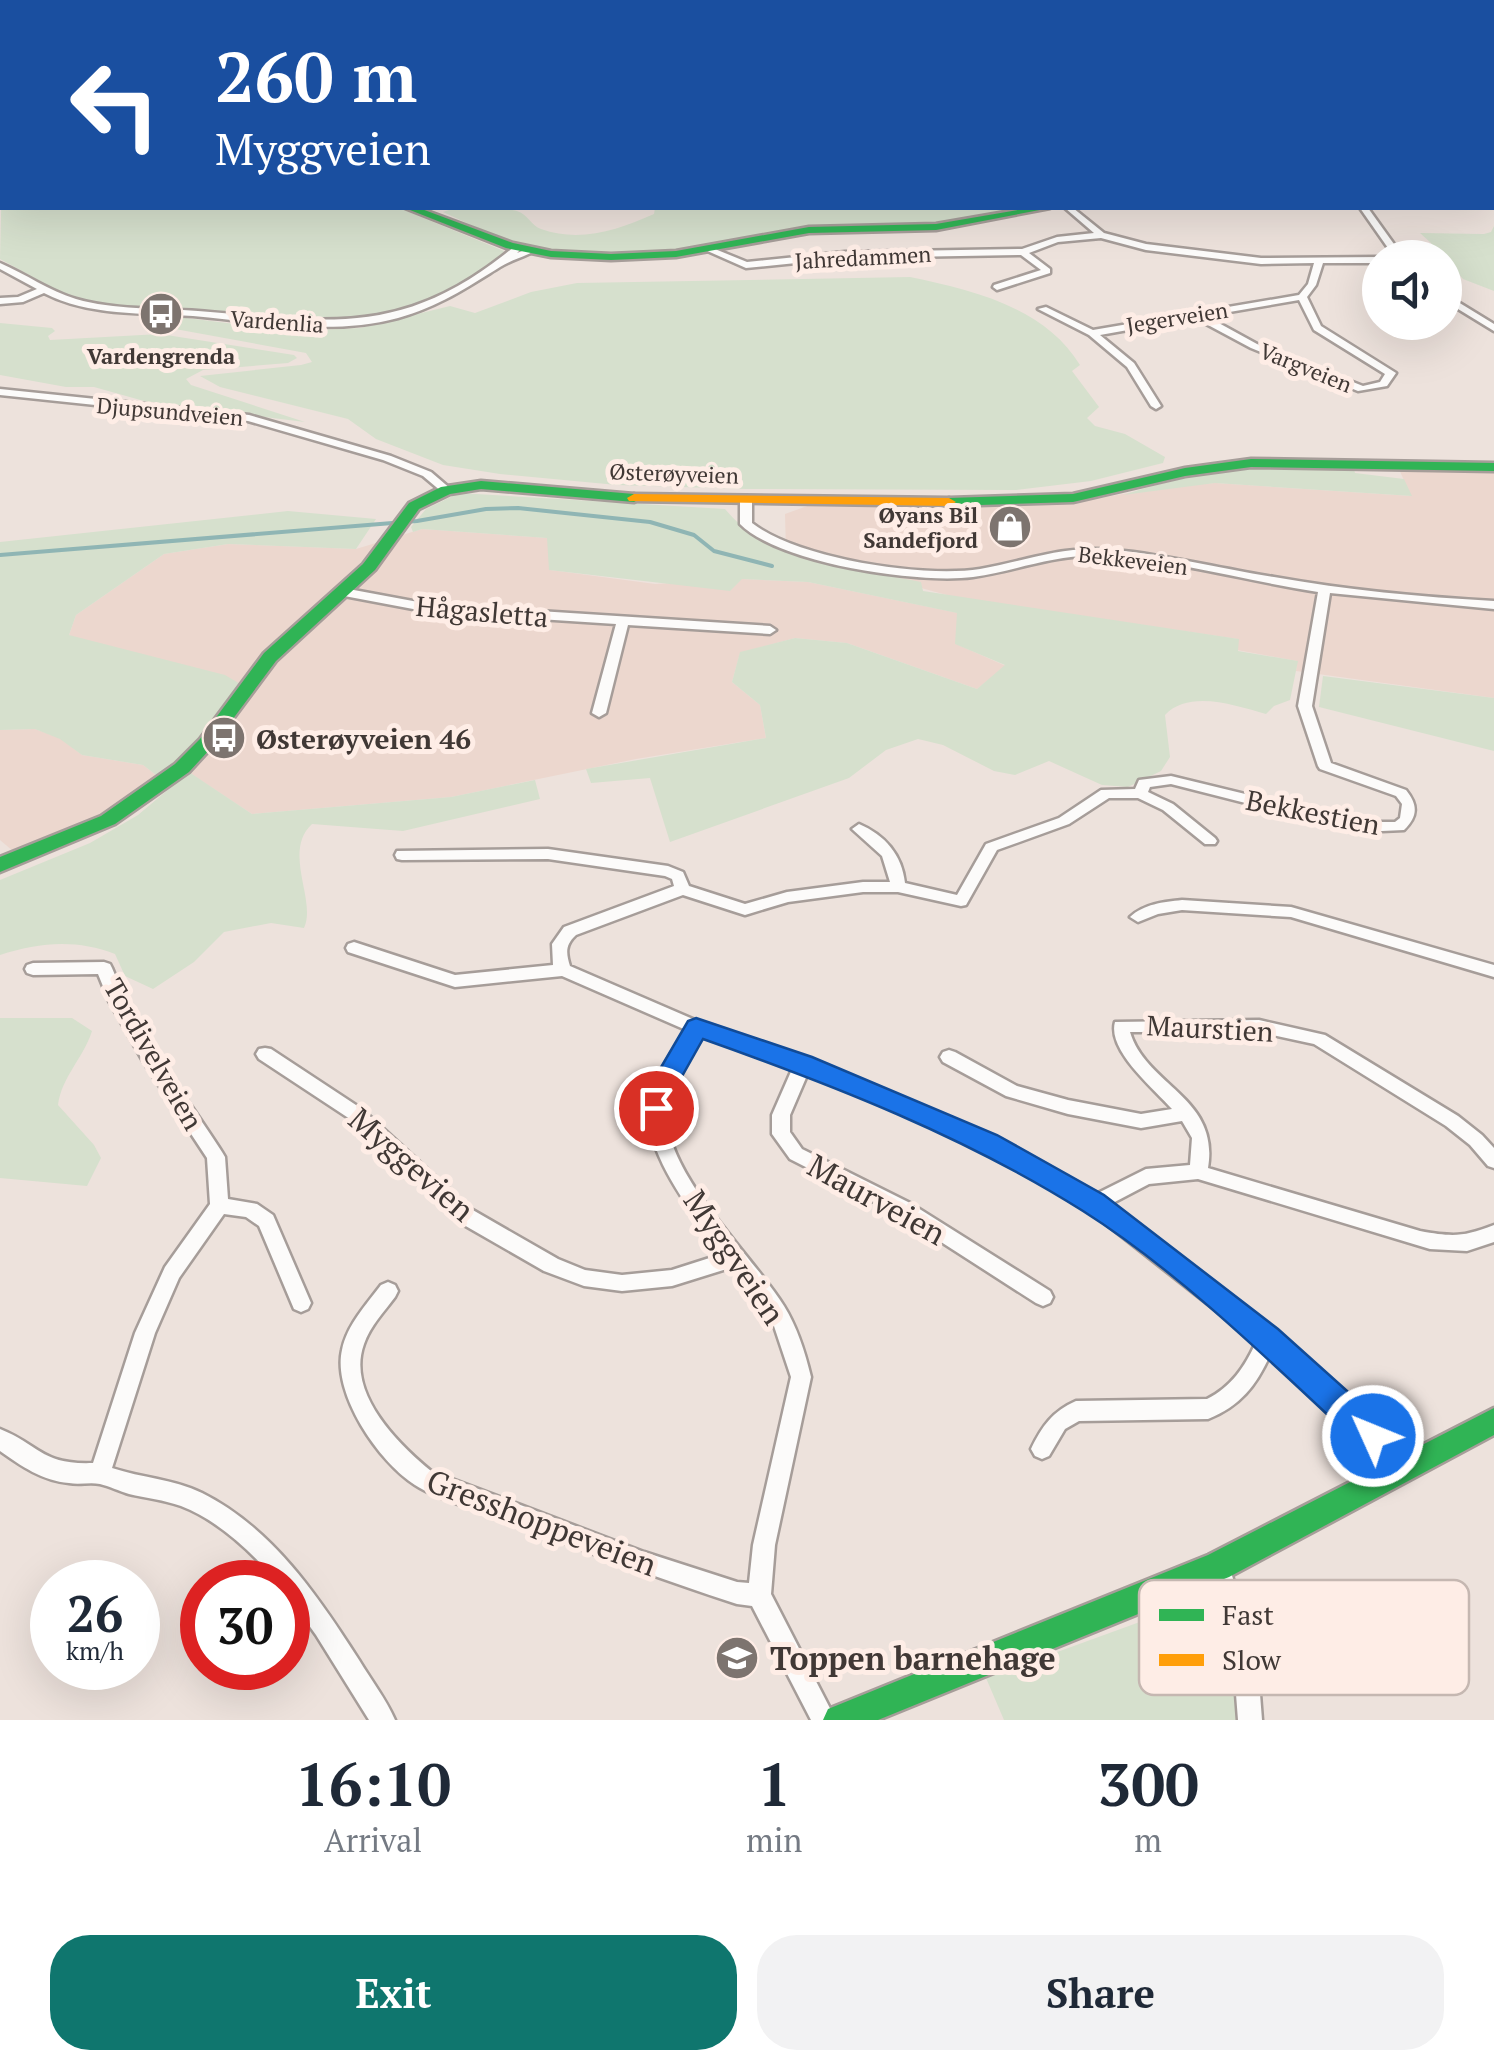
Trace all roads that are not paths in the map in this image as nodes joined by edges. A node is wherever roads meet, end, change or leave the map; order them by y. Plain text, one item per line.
1 (1384, 0) edge
2 (1397, 0) edge
3 (416, 210) edge
4 (1031, 210) edge
5 (1071, 210) edge
6 (1364, 210) edge
7 (1101, 235) junction
8 (1387, 240) edge
9 (524, 249) junction
10 (707, 249) junction
11 (1023, 252) junction
12 (1362, 261) edge
13 (1319, 262) junction
14 (0, 266) edge
15 (997, 288) dead end
16 (44, 289) junction
17 (1302, 297) junction
18 (0, 301) edge
19 (1462, 308) edge
20 (1042, 309) dead end
21 (1198, 316) junction
22 (1494, 328) edge
23 (1092, 333) junction
24 (0, 392) edge
25 (1156, 406) dead end
26 (1494, 467) edge
27 (446, 490) junction
28 (746, 500) junction
29 (1324, 590) junction
30 (343, 592) junction
31 (1494, 605) edge
32 (622, 623) junction
33 (770, 630) dead end
34 (599, 714) dead end
35 (1140, 794) junction
36 (860, 828) dead end
37 (1210, 841) dead end
38 (402, 855) dead end
39 (0, 865) edge
40 (898, 887) junction
41 (683, 890) junction
42 (1138, 917) dead end
43 (354, 948) dead end
44 (33, 968) dead end
45 (563, 970) junction
46 (1494, 972) edge
47 (696, 1028) junction
48 (265, 1054) dead end
49 (949, 1057) dead end
50 (802, 1064) junction
51 (1187, 1113) junction
52 (1494, 1161) edge
53 (1198, 1172) junction
54 (1094, 1204) junction
55 (219, 1206) junction
56 (1494, 1233) edge
57 (736, 1258) junction
58 (388, 1291) dead end
59 (1043, 1298) dead end
60 (300, 1302) dead end
61 (1267, 1339) junction
62 (1494, 1421) edge
63 (0, 1440) edge
64 (1042, 1448) dead end
65 (1410, 1468) junction
66 (100, 1473) junction
67 (1218, 1566) junction
68 (1184, 1580) edge
69 (1222, 1580) edge
70 (759, 1595) junction
71 (1139, 1598) edge
72 (1248, 1695) edge
73 (383, 1720) edge
74 (824, 1720) edge
75 (839, 1720) edge
76 (1250, 1720) edge

1 - 2 street
3 - 9 main road
4 - 10 main road
5 - 7 street, Jahredammen
6 - 8 street
7 - 11 street, Jahredammen
7 - 13 street, Jahredammen
9 - 10 main road
9 - 16 street, Vardenlia
10 - 11 street, Jahredammen
11 - 15 street
12 - 13 street, Jahredammen
13 - 17 street
14 - 16 street, Vardenlia
16 - 18 street
17 - 21 street, Jegerveien
17 - 21 street, Vargveien
19 - 22 street
20 - 23 street
21 - 23 street, Jegerveien
23 - 25 street, Jegerveien
24 - 27 street, Djupsundveien
26 - 28 main road, Østerøyveien
27 - 28 main road, Østerøyveien
27 - 30 main road
28 - 29 street, Bekkeveien
29 - 31 street, Bekkeveien
29 - 35 street, Bekkestien
30 - 32 street, Hågasletta
30 - 39 main road
32 - 33 street, Hågasletta
32 - 34 street
35 - 37 street
35 - 40 street
36 - 40 street
38 - 41 street
40 - 41 street
41 - 45 street
42 - 46 street
43 - 45 street
44 - 55 street, Tordivelveien
45 - 47 street
47 - 50 street
47 - 57 street, Myggveien
48 - 57 street, Myggevien
49 - 51 street
50 - 54 street
50 - 59 street, Maurveien
51 - 52 street, Maurstien
51 - 53 street, Maurstien
53 - 54 street
53 - 56 street
54 - 61 street
55 - 60 street
55 - 66 street
57 - 70 street, Myggveien
58 - 70 street, Gresshoppeveien
61 - 64 street
61 - 65 street
62 - 65 main road
63 - 66 street
65 - 67 main road
66 - 73 street
67 - 68 main road
67 - 69 street
70 - 74 street
71 - 75 main road
72 - 76 street

